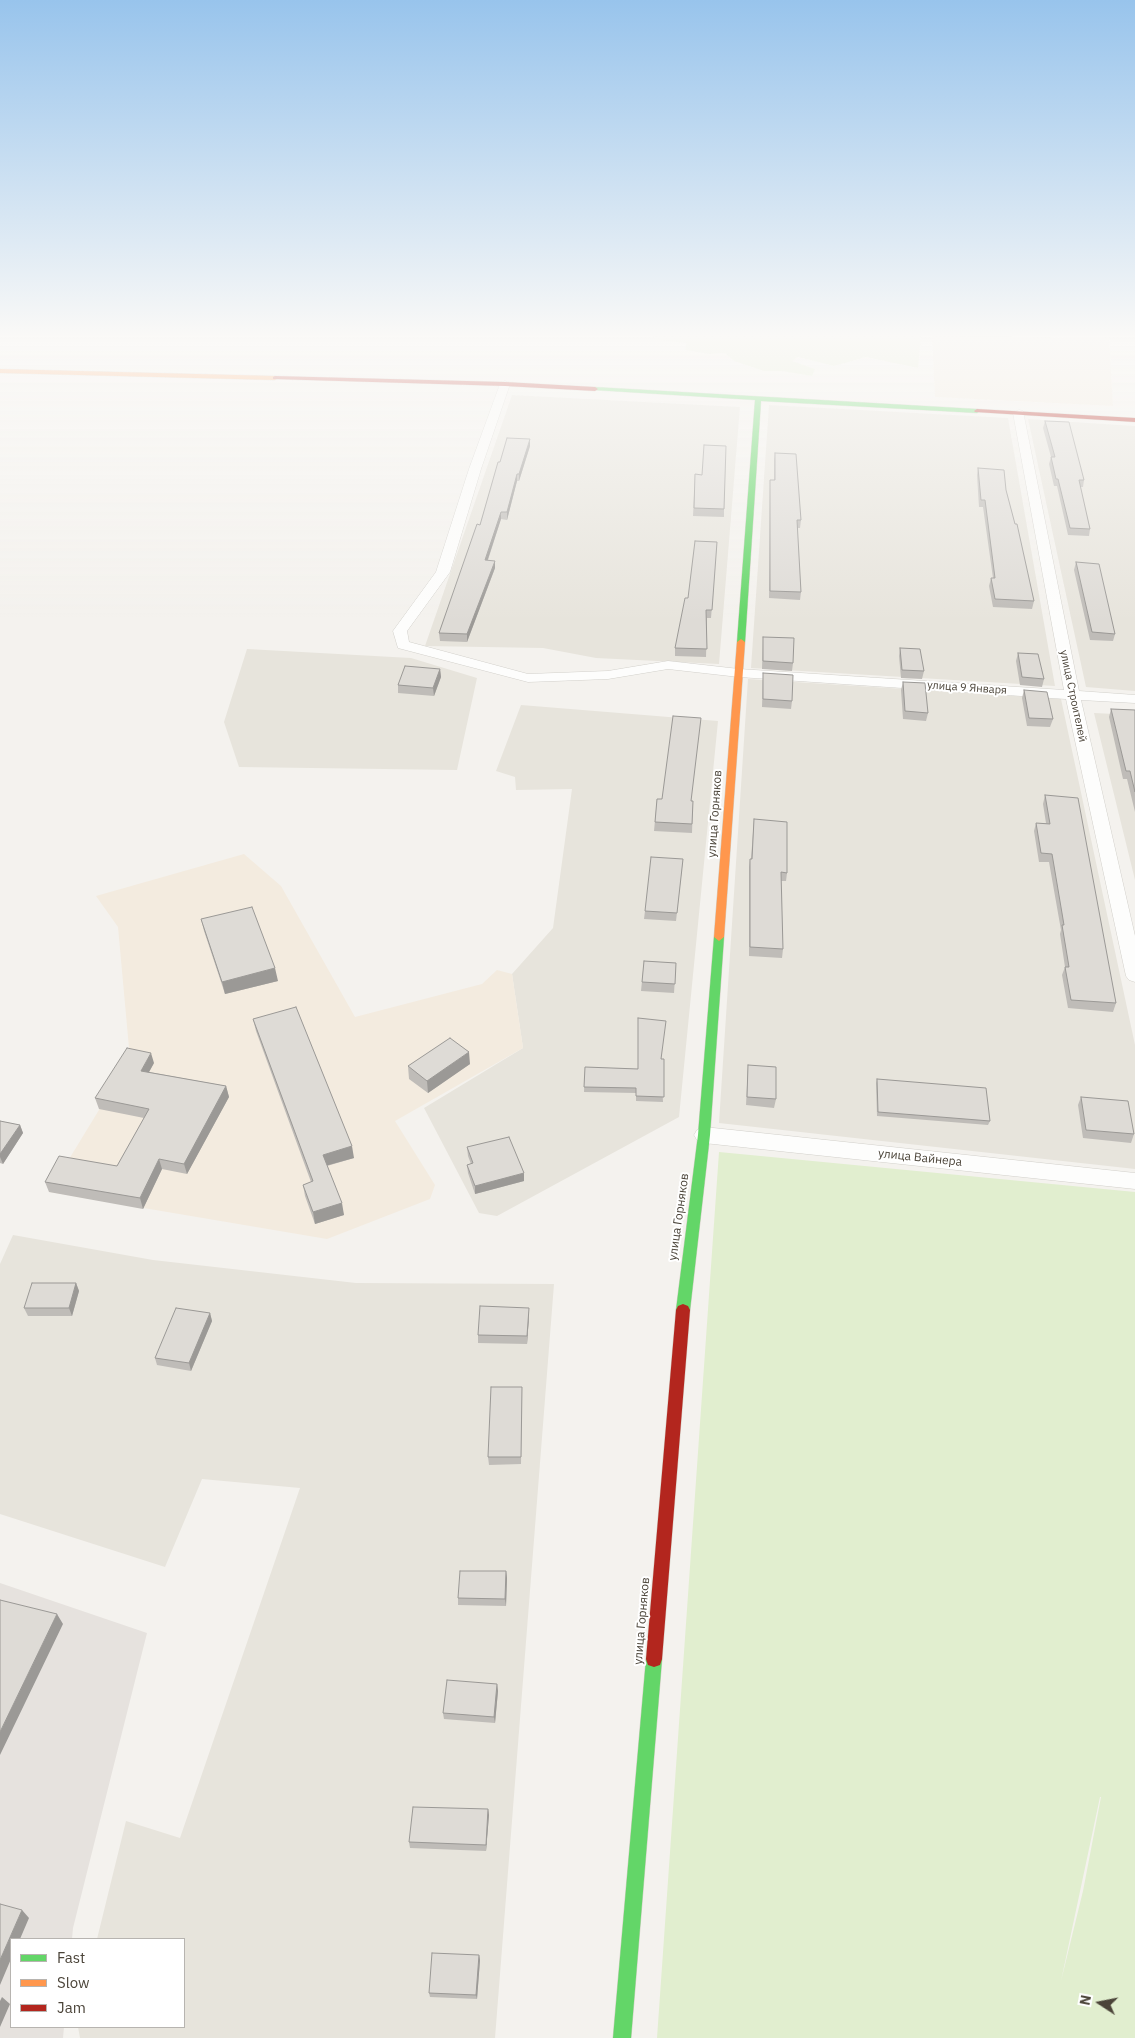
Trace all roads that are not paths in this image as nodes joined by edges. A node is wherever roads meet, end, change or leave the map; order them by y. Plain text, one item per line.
1 (488, 431) edge
2 (756, 431) edge
3 (1021, 431) edge
4 (427, 652) joint
5 (739, 673) junction
6 (1072, 694) junction
7 (1135, 699) edge
8 (1135, 976) edge
9 (704, 1135) junction
10 (1135, 1181) edge
11 (622, 2038) edge

1 - 4 street
2 - 5 street, улица Горняков
3 - 6 street, улица Строителей
4 - 5 street, улица 9 Января
5 - 6 street, улица 9 Января
5 - 9 street, улица Горняков
6 - 7 street, улица 9 Января
6 - 8 street, улица Строителей
9 - 10 street, улица Вайнера
9 - 11 street, улица Горняков

